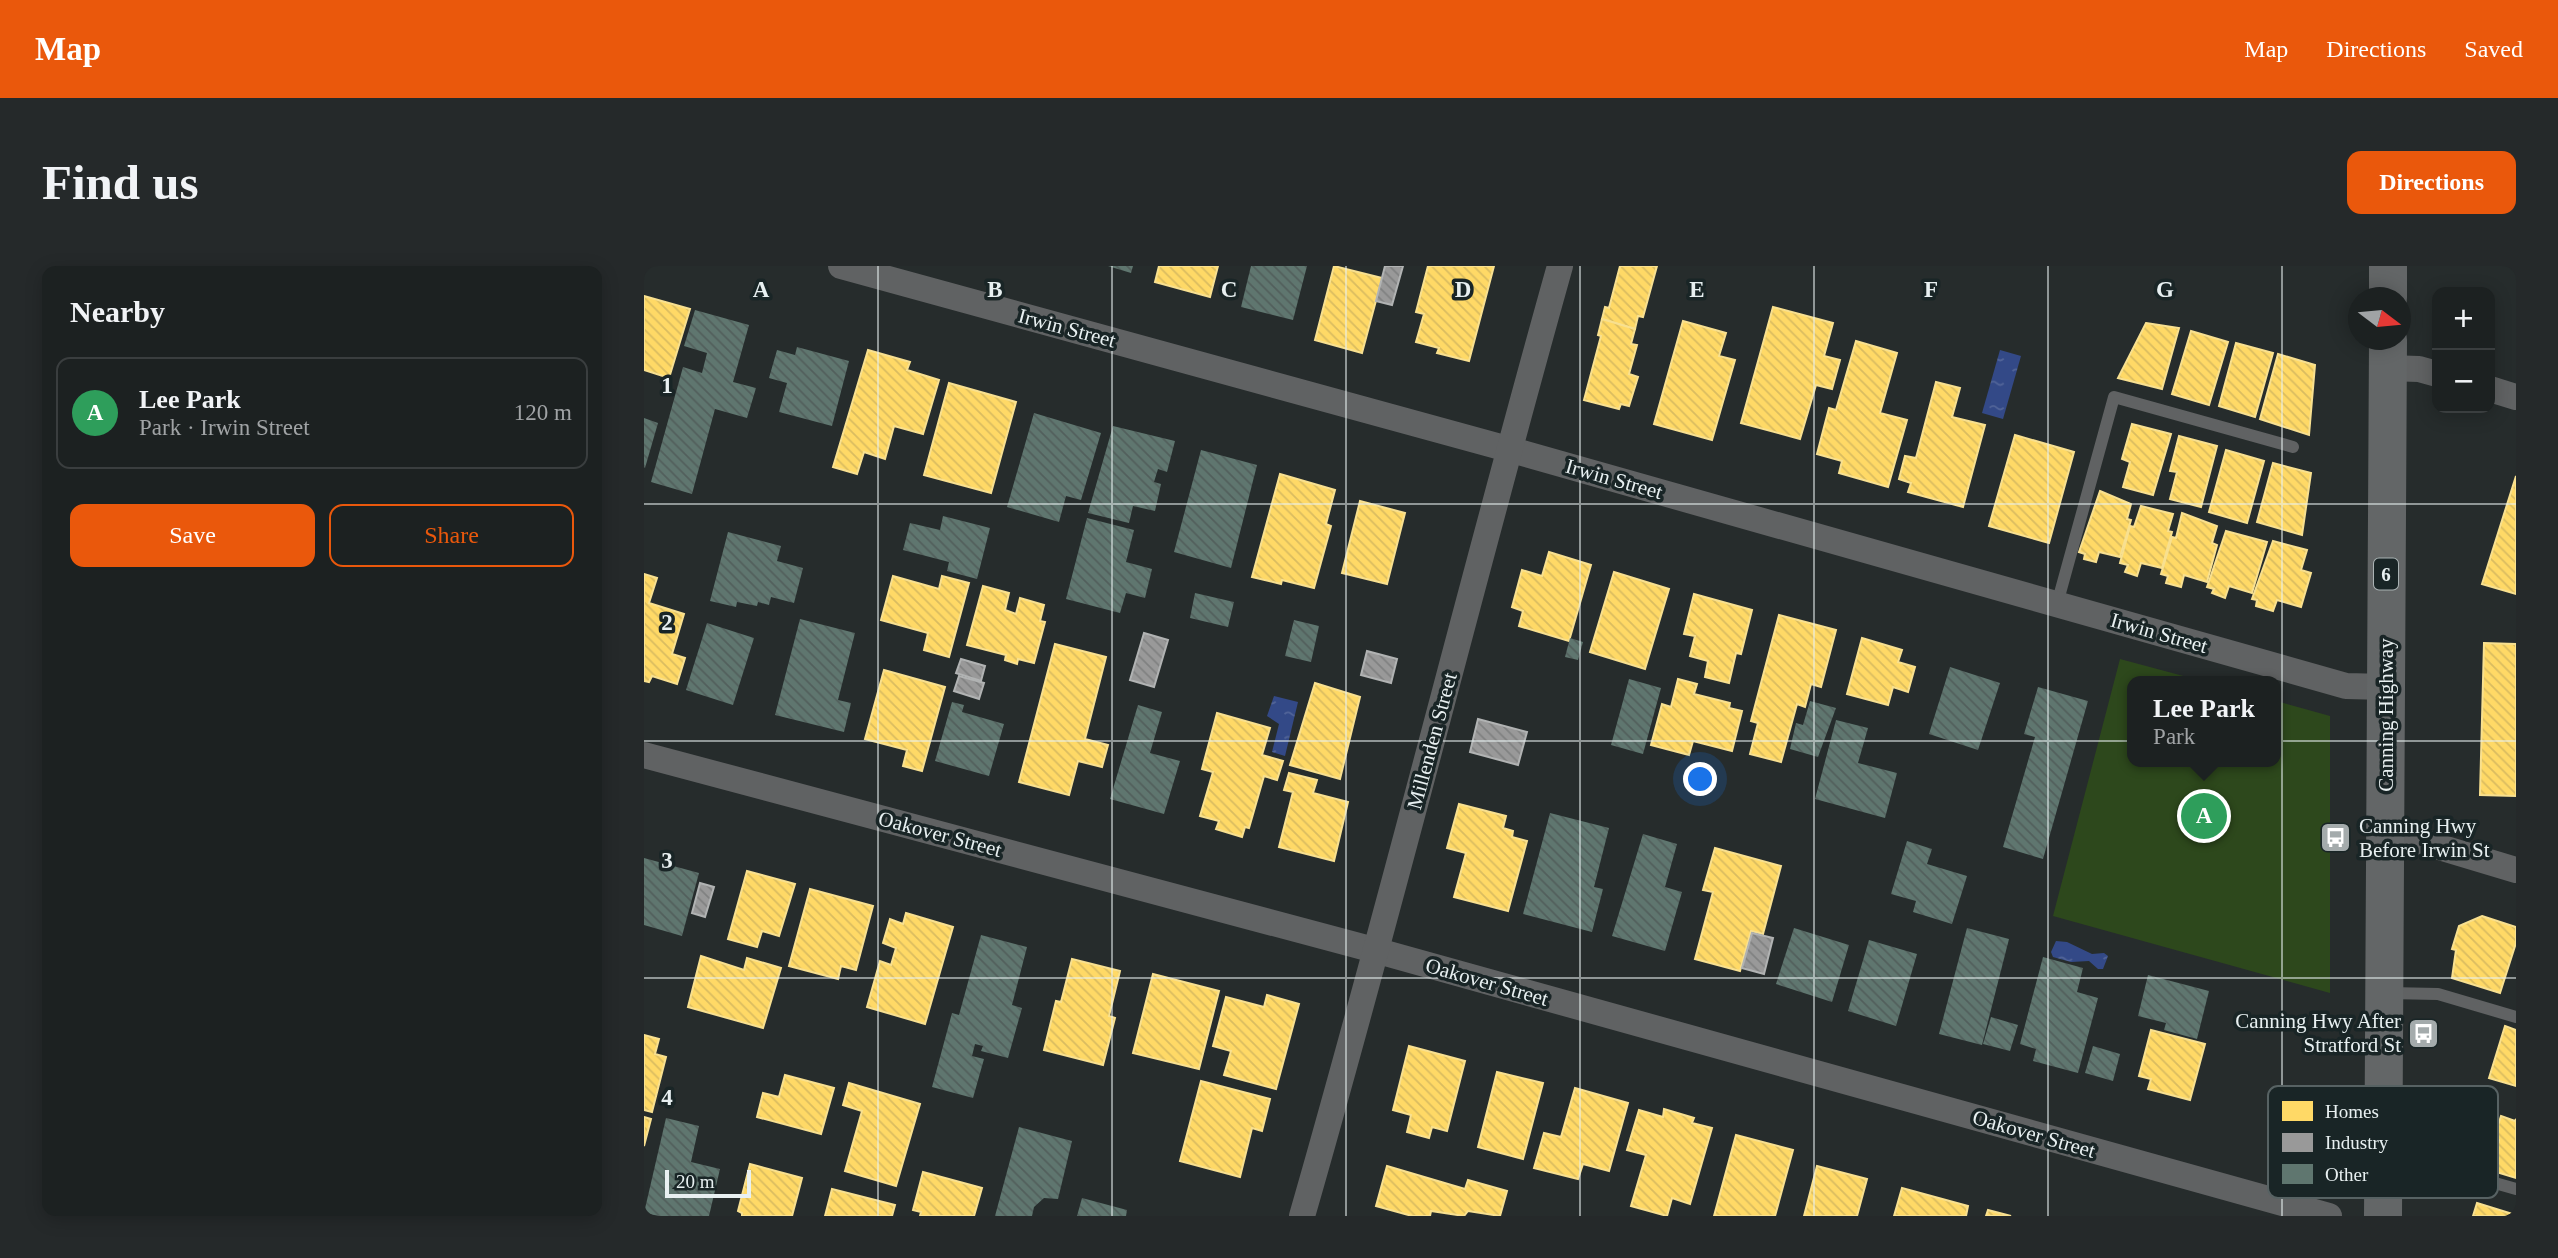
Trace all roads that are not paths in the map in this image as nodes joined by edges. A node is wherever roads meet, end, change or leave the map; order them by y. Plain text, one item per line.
1 (841, 266) edge
2 (1560, 266) edge
3 (2388, 266) edge
4 (2388, 287) edge
5 (2387, 354) edge
6 (2432, 373) edge
7 (2495, 391) edge
8 (2516, 397) edge
9 (2293, 447) dead end
10 (1508, 449) junction
11 (2057, 604) junction
12 (2386, 687) junction
13 (644, 755) edge
14 (2386, 841) junction
15 (2516, 869) edge
16 (1378, 951) junction
17 (2385, 993) junction
18 (2516, 1017) edge
19 (2384, 1086) edge
20 (2498, 1184) edge
21 (2516, 1189) edge
22 (2383, 1198) edge
23 (1302, 1216) edge
24 (2329, 1216) edge
25 (2383, 1216) edge

1 - 10 street, Irwin Street
2 - 10 street, Millenden Street
3 - 4 highway
5 - 6 street
5 - 12 highway, Canning Highway / 6
7 - 8 street
9 - 11 lane
10 - 11 street, Irwin Street
10 - 16 street, Millenden Street
11 - 12 street, Irwin Street
12 - 14 highway, Canning Highway / 6
13 - 16 street, Oakover Street
14 - 15 street
14 - 17 highway, Canning Highway / 6
16 - 23 street, Millenden Street
16 - 24 street, Oakover Street
17 - 18 lane
17 - 19 highway, Canning Highway / 6
20 - 21 lane
22 - 25 highway, Canning Highway / 6

